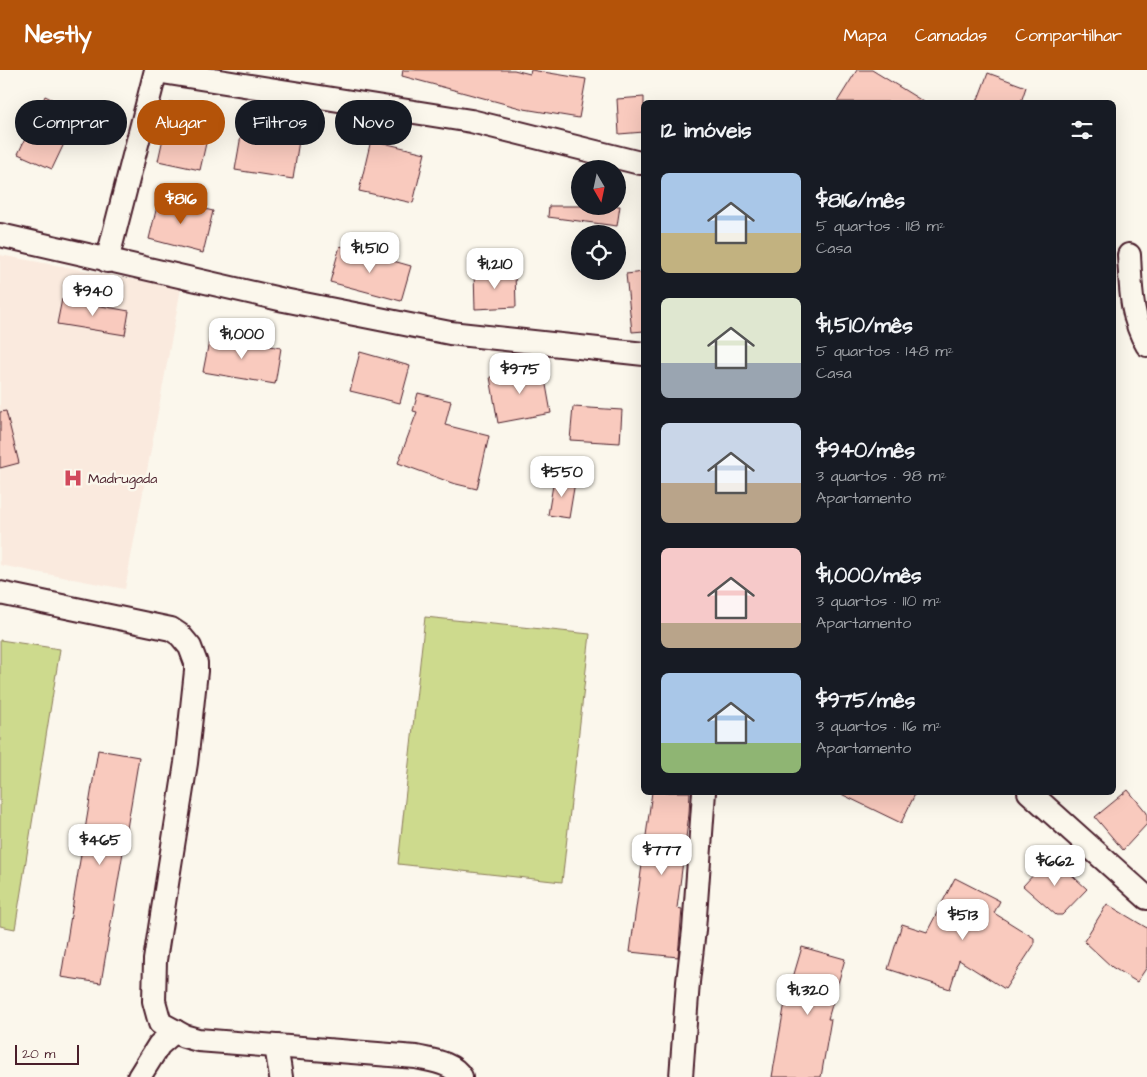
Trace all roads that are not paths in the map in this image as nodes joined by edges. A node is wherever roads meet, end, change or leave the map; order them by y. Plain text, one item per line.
1 (156, 70) edge
2 (640, 163) dead end
3 (0, 235) edge
4 (1129, 255) dead end
5 (107, 261) junction
6 (1147, 345) edge
7 (641, 354) edge
8 (0, 593) edge
9 (704, 795) edge
10 (1031, 795) edge
11 (1147, 898) edge
12 (175, 1031) junction
13 (276, 1046) junction
14 (139, 1077) edge
15 (281, 1077) edge
16 (461, 1077) edge
17 (681, 1077) edge

1 - 2 street
1 - 5 street
3 - 5 street
4 - 6 street
5 - 7 street
8 - 12 street
9 - 17 street
10 - 11 street
12 - 13 street
12 - 14 street
13 - 15 street
13 - 16 street

